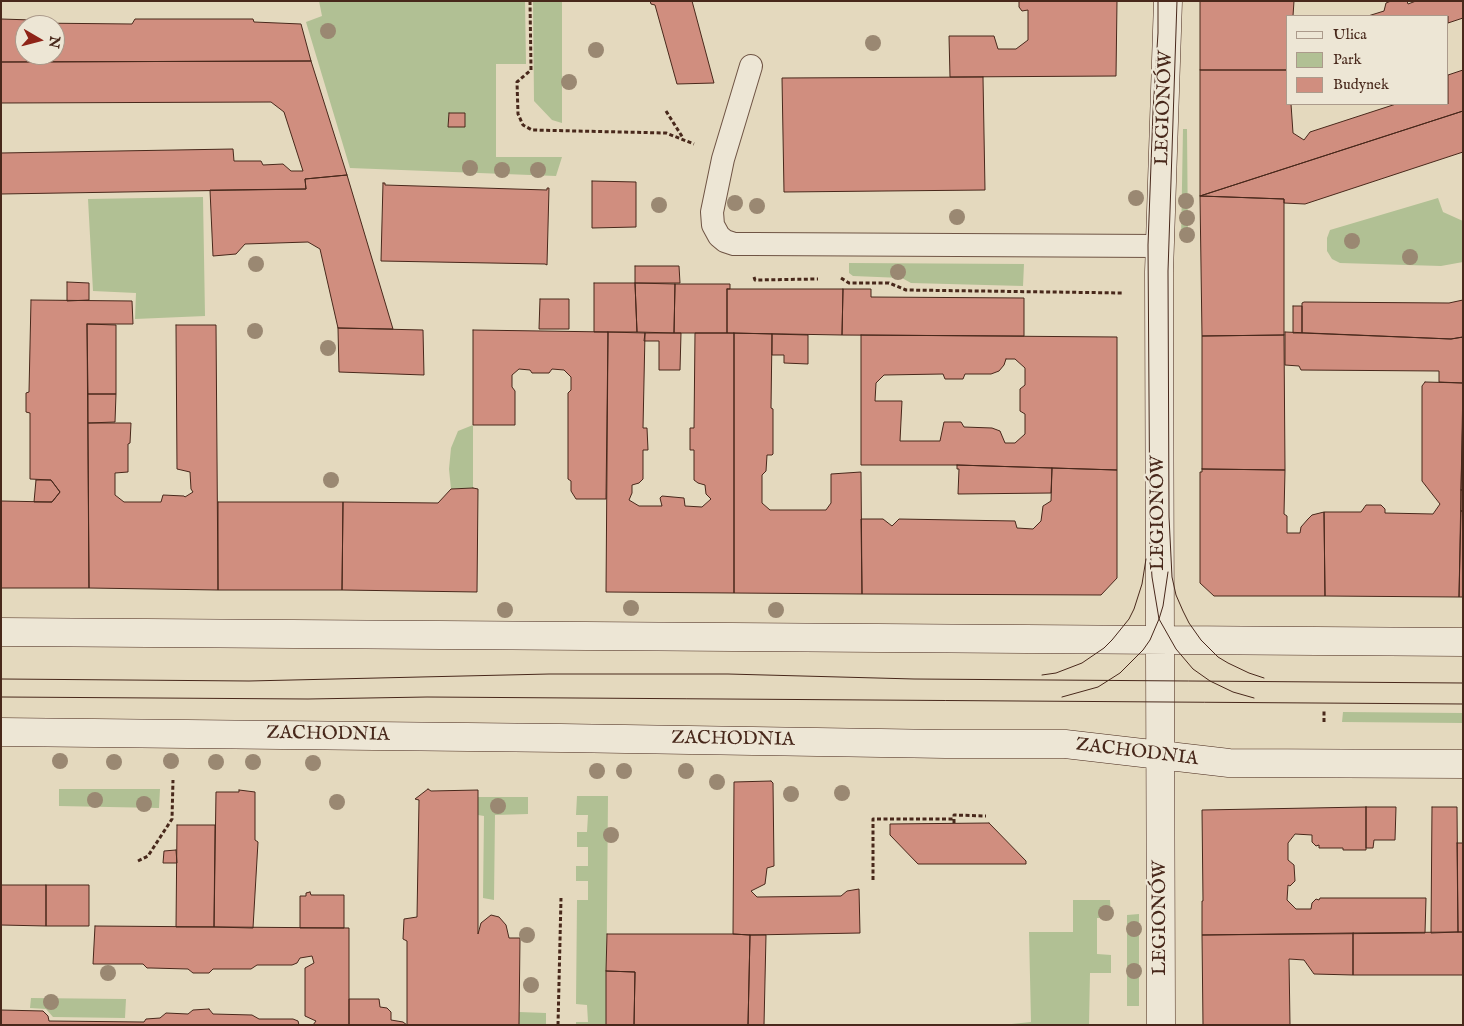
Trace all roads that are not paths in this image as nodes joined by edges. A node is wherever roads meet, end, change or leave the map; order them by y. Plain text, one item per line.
1 (1168, 1) edge
2 (752, 66) dead end
3 (1160, 246) junction
4 (1, 632) edge
5 (1160, 640) junction
6 (1463, 642) edge
7 (1, 732) edge
8 (1160, 754) junction
9 (1463, 764) edge
10 (1161, 1025) edge

1 - 3 main road, LEGIONÓW
2 - 3 lane
3 - 5 main road, LEGIONÓW
4 - 5 main road
5 - 6 main road
5 - 8 main road, LEGIONÓW
7 - 8 main road, ZACHODNIA
8 - 9 main road, ZACHODNIA
8 - 10 main road, LEGIONÓW

